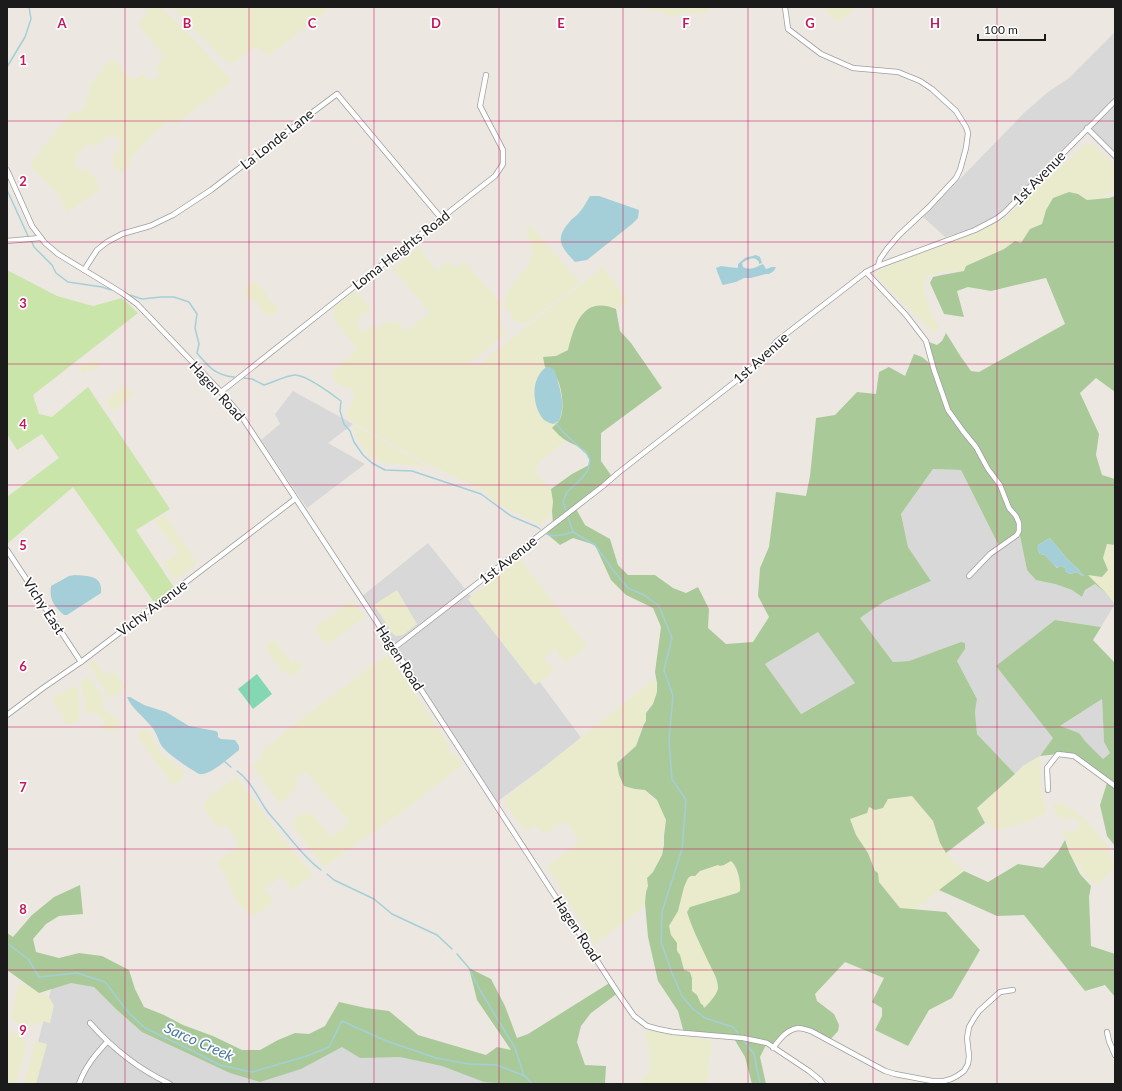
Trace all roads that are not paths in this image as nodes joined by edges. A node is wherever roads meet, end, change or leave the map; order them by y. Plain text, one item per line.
1 (785, 7) edge
2 (486, 75) dead end
3 (1115, 101) edge
4 (1087, 128) junction
5 (1115, 156) edge
6 (7, 170) edge
7 (441, 218) junction
8 (40, 238) junction
9 (7, 242) edge
10 (878, 266) junction
11 (84, 270) junction
12 (866, 272) junction
13 (221, 392) junction
14 (295, 499) junction
15 (7, 550) edge
16 (969, 576) dead end
17 (394, 648) junction
18 (81, 662) junction
19 (7, 716) edge
20 (1115, 786) edge
21 (1048, 790) dead end
22 (1013, 990) dead end
23 (90, 1023) dead end
24 (1107, 1032) dead end
25 (107, 1042) junction
26 (773, 1048) junction
27 (1115, 1055) edge
28 (79, 1084) edge
29 (170, 1084) edge
30 (824, 1084) edge

1 - 10 street
2 - 7 street, Loma Heights Road
3 - 4 street, 1st Avenue
4 - 5 street
4 - 10 street, 1st Avenue
6 - 8 street, Hagen Road
7 - 11 street, La Londe Lane
7 - 13 street, Loma Heights Road
8 - 9 street
8 - 11 street, Hagen Road
10 - 12 street, 1st Avenue
11 - 13 street, Hagen Road
12 - 16 street
12 - 17 street, 1st Avenue
13 - 14 street, Hagen Road
14 - 17 street, Hagen Road
14 - 18 street, Vichy Avenue
15 - 18 street, Vichy East
17 - 26 street, Hagen Road
18 - 19 street, Vichy Avenue
20 - 21 street
22 - 26 street
23 - 25 street
24 - 27 street
25 - 28 street
25 - 29 street
26 - 30 street, Hagen Road

